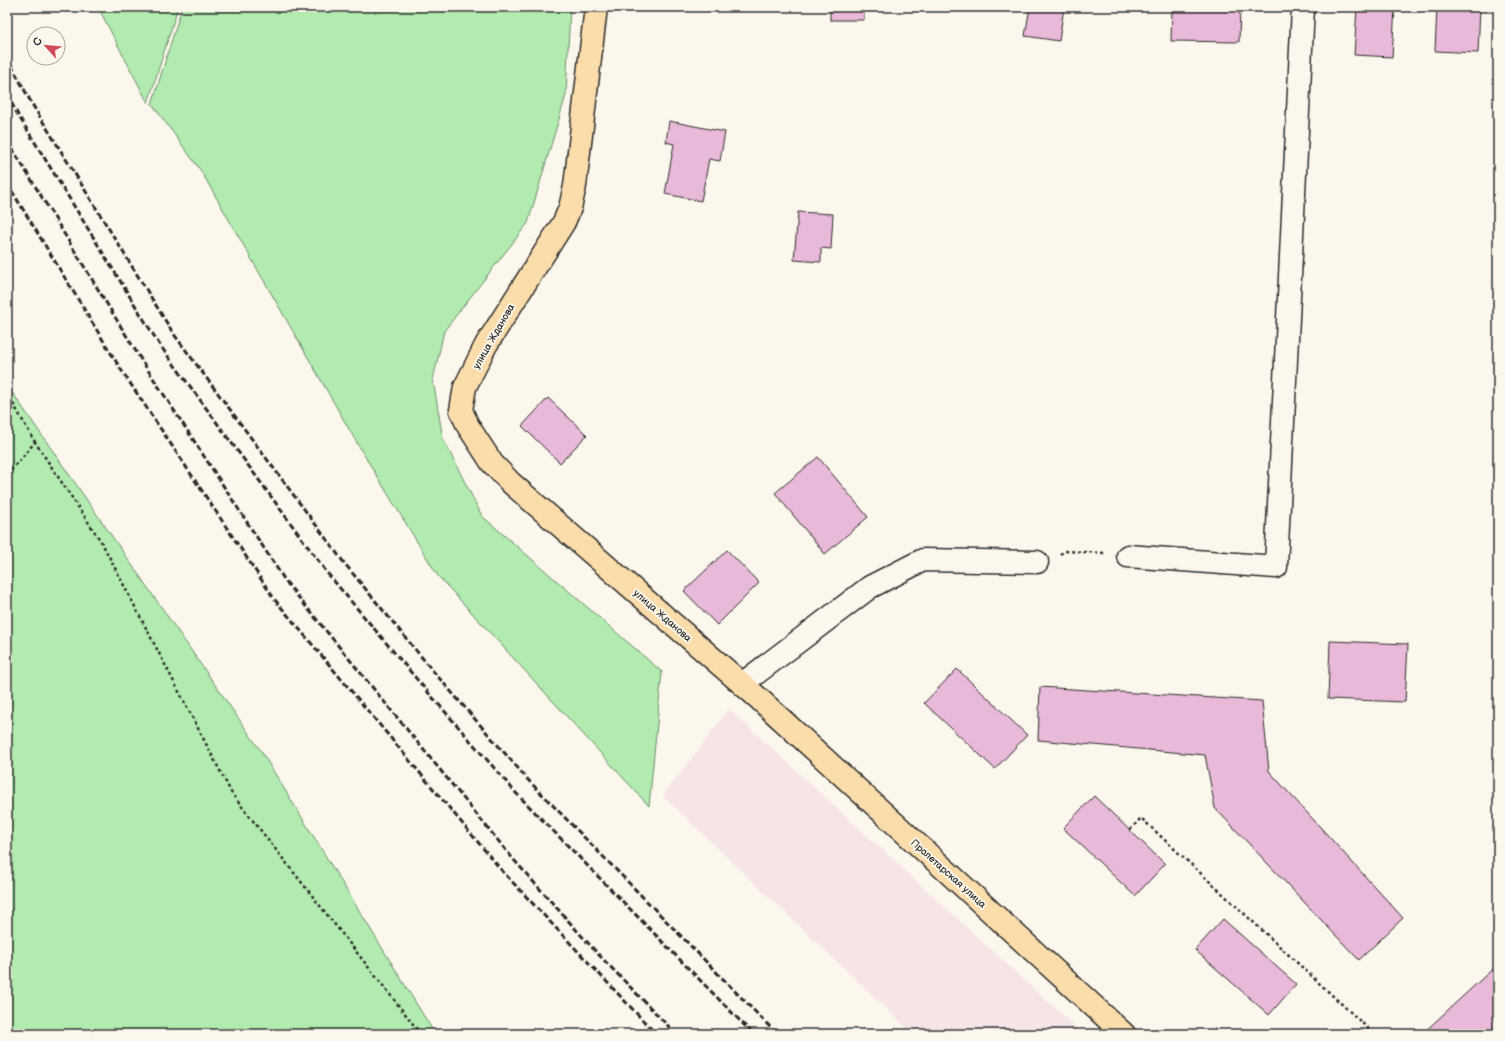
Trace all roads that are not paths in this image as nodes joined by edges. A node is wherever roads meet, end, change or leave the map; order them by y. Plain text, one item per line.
1 (596, 7) edge
2 (1303, 7) edge
3 (1128, 556) road end
4 (1037, 562) road end
5 (742, 684) junction
6 (774, 713) joint
7 (1124, 1034) edge

1 - 5 main road, улица Жданова
2 - 3 lane
4 - 5 lane
5 - 6 main road, улица Жданова
6 - 7 main road, Пролетарская улица

